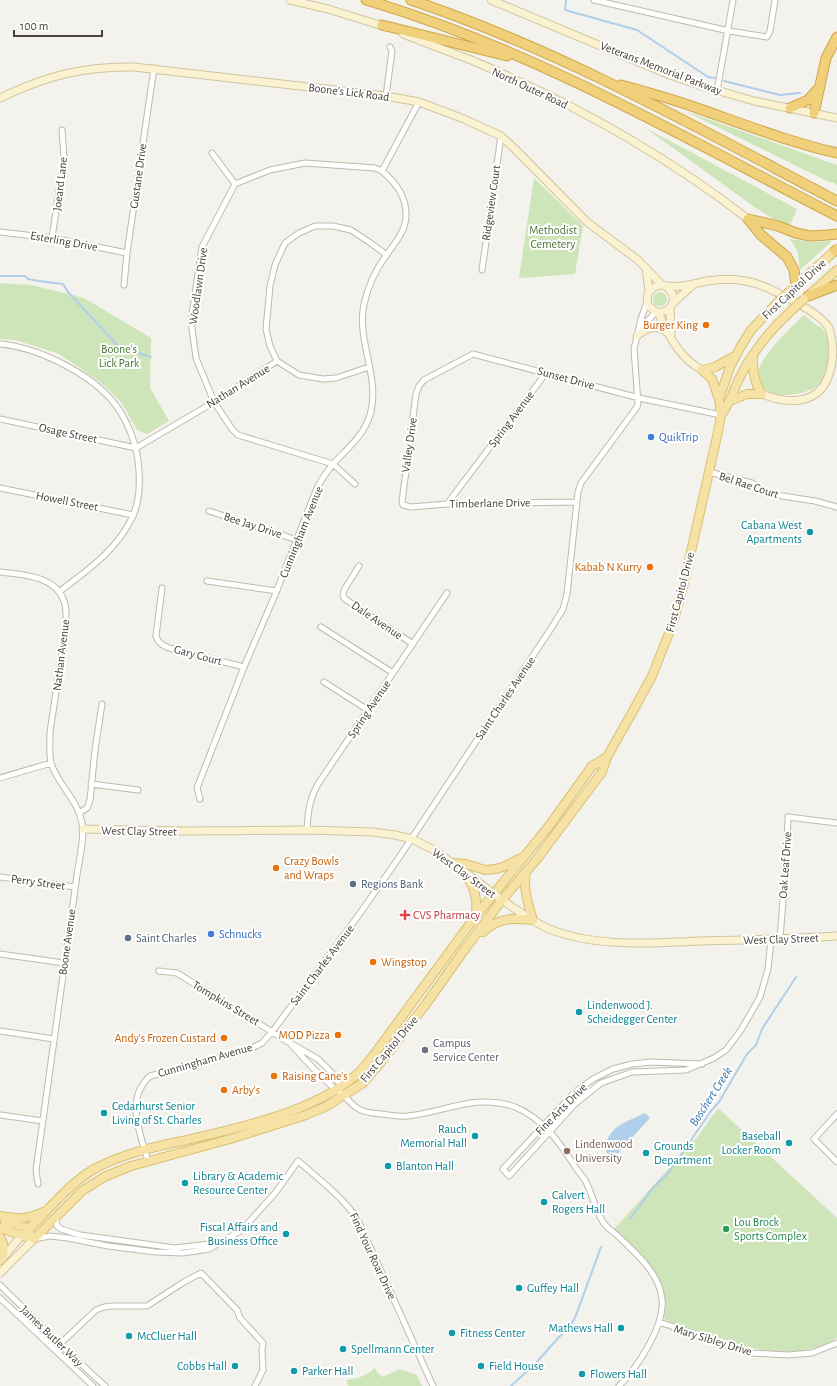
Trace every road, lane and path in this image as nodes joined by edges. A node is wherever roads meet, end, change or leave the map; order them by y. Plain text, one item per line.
1 (290, 0) edge
2 (366, 0) edge
3 (411, 0) edge
4 (491, 0) edge
5 (594, 0) edge
6 (733, 0) edge
7 (775, 0) edge
8 (382, 25) junction
9 (729, 31) junction
10 (837, 37) edge
11 (390, 47) dead end
12 (534, 63) junction
13 (154, 68) junction
14 (601, 79) junction
15 (819, 88) junction
16 (717, 91) junction
17 (386, 96) junction
18 (0, 98) edge
19 (419, 102) junction
20 (790, 108) junction
21 (814, 113) junction
22 (837, 118) edge
23 (62, 130) dead end
24 (501, 136) junction
25 (819, 149) junction
26 (212, 153) dead end
27 (837, 153) edge
28 (837, 158) edge
29 (382, 171) junction
30 (235, 184) junction
31 (837, 201) edge
32 (837, 216) edge
33 (748, 219) junction
34 (0, 232) edge
35 (837, 234) edge
36 (52, 238) junction
37 (836, 250) edge
38 (127, 253) junction
39 (386, 255) junction
40 (646, 268) junction
41 (482, 270) dead end
42 (837, 270) edge
43 (124, 284) dead end
44 (695, 284) junction
45 (665, 286) junction
46 (837, 286) edge
47 (793, 289) junction
48 (649, 292) junction
49 (806, 297) junction
50 (647, 302) junction
51 (671, 305) junction
52 (657, 312) junction
53 (638, 333) junction
54 (671, 336) junction
55 (0, 344) edge
56 (753, 353) junction
57 (735, 356) junction
58 (277, 361) junction
59 (369, 367) junction
60 (702, 370) junction
61 (546, 373) junction
62 (418, 386) joint
63 (762, 394) junction
64 (638, 398) junction
65 (719, 399) junction
66 (730, 401) junction
67 (214, 402) junction
68 (721, 415) junction
69 (0, 419) edge
70 (136, 448) junction
71 (333, 464) junction
72 (709, 472) junction
73 (355, 484) dead end
74 (0, 488) edge
75 (577, 502) junction
76 (447, 504) junction
77 (403, 505) joint
78 (837, 507) edge
79 (209, 511) dead end
80 (134, 515) junction
81 (297, 540) junction
82 (359, 566) dead end
83 (0, 572) edge
84 (208, 581) dead end
85 (162, 588) dead end
86 (60, 591) junction
87 (277, 591) junction
88 (447, 593) dead end
89 (321, 627) dead end
90 (413, 644) junction
91 (244, 667) junction
92 (393, 673) junction
93 (324, 682) dead end
94 (102, 704) dead end
95 (368, 710) junction
96 (607, 757) junction
97 (51, 763) junction
98 (0, 778) edge
99 (91, 784) junction
100 (138, 790) dead end
101 (200, 799) dead end
102 (79, 813) junction
103 (837, 823) edge
104 (83, 829) junction
105 (307, 830) junction
106 (412, 839) junction
107 (526, 854) junction
108 (453, 863) junction
109 (526, 871) junction
110 (0, 877) edge
111 (75, 887) junction
112 (493, 894) junction
113 (502, 900) junction
114 (475, 917) junction
115 (533, 920) junction
116 (837, 936) edge
117 (780, 939) junction
118 (770, 940) junction
119 (465, 949) junction
120 (0, 954) edge
121 (64, 963) junction
122 (159, 970) dead end
123 (0, 1031) edge
124 (272, 1032) junction
125 (54, 1038) junction
126 (290, 1043) junction
127 (702, 1064) junction
128 (339, 1087) junction
129 (344, 1096) junction
130 (0, 1114) edge
131 (837, 1114) edge
132 (43, 1121) junction
133 (544, 1126) junction
134 (550, 1132) junction
135 (145, 1149) junction
136 (148, 1161) junction
137 (837, 1162) edge
138 (38, 1184) dead end
139 (47, 1211) junction
140 (0, 1216) edge
141 (56, 1216) junction
142 (0, 1221) edge
143 (0, 1228) edge
144 (29, 1229) junction
145 (22, 1235) junction
146 (0, 1237) edge
147 (34, 1239) junction
148 (219, 1243) junction
149 (0, 1261) edge
150 (0, 1273) edge
151 (0, 1285) edge
152 (0, 1298) edge
153 (659, 1322) junction
154 (837, 1343) edge
155 (60, 1344) junction
156 (93, 1386) edge
157 (105, 1386) edge
158 (254, 1386) edge
159 (433, 1386) edge
160 (618, 1386) edge

1 - 8 street, North Outer Road
2 - 12 highway
3 - 14 highway
4 - 16 street, Veterans Memorial Parkway
5 - 9 street
6 - 9 street
7 - 9 street
8 - 12 highway
8 - 33 street, North Outer Road
9 - 16 street
10 - 15 highway
11 - 17 street
12 - 32 highway
13 - 17 street, Boone's Lick Road
13 - 18 street, Boone's Lick Road
13 - 38 street, Gustane Drive
14 - 25 highway
14 - 31 highway
15 - 20 highway
15 - 21 highway
16 - 20 street, Veterans Memorial Parkway
17 - 19 street, Boone's Lick Road
19 - 24 street, Boone's Lick Road
19 - 29 street
20 - 21 street, Veterans Memorial Parkway
21 - 22 street, Veterans Memorial Parkway
23 - 36 street, Joeard Lane
24 - 40 street, Boone's Lick Road
24 - 41 street, Ridgeview Court
25 - 27 highway
25 - 28 highway
26 - 30 street
29 - 30 street
29 - 39 street, Cunningham Avenue
30 - 67 street, Woodlawn Drive
33 - 35 highway
33 - 47 highway
34 - 36 street, Esterling Drive
36 - 38 street, Esterling Drive
37 - 47 main road, First Capitol Drive
38 - 43 street, Gustane Drive
39 - 58 street
39 - 59 street, Cunningham Avenue
40 - 45 street, Boone's Lick Road
40 - 48 street
42 - 49 main road, First Capitol Drive
44 - 45 street
44 - 51 street
44 - 63 street
45 - 48 street
45 - 51 street
46 - 49 highway
47 - 57 main road, First Capitol Drive, bridge
48 - 50 street
49 - 56 main road, First Capitol Drive, bridge
50 - 52 street
50 - 53 street, Saint Charles Avenue
51 - 52 street
51 - 54 street
52 - 53 street
52 - 54 street
53 - 54 street
53 - 64 street, Saint Charles Avenue
54 - 60 street
55 - 70 street
56 - 63 main road
56 - 66 main road, First Capitol Drive
57 - 60 main road
57 - 65 main road, First Capitol Drive
58 - 59 street
58 - 67 street, Nathan Avenue
59 - 71 street, Cunningham Avenue
60 - 65 main road
61 - 62 street, Sunset Drive
61 - 64 street, Sunset Drive
61 - 76 street, Spring Avenue
62 - 77 street, Valley Drive
63 - 66 main road
64 - 68 street, Sunset Drive
64 - 75 street, Saint Charles Avenue
65 - 68 main road, First Capitol Drive
66 - 68 main road, First Capitol Drive
67 - 70 street, Nathan Avenue
67 - 71 street, Woodlawn Drive
68 - 72 main road, First Capitol Drive
69 - 70 street, Osage Street
70 - 80 street
71 - 73 street
71 - 81 street, Cunningham Avenue
72 - 78 street, Bel Rae Court
72 - 96 main road, First Capitol Drive
74 - 80 street, Howell Street
75 - 76 street, Timberlane Drive
75 - 106 street, Saint Charles Avenue
76 - 77 street, Timberlane Drive
79 - 81 street, Bee Jay Drive
80 - 86 street
81 - 87 street, Cunningham Avenue
82 - 90 street, Dale Avenue
83 - 86 street
84 - 87 street
85 - 91 street, Gary Court
86 - 97 street, Nathan Avenue
87 - 91 street, Cunningham Avenue
88 - 90 street, Spring Avenue
89 - 92 street
90 - 92 street, Spring Avenue
91 - 101 street, Cunningham Avenue
92 - 95 street, Spring Avenue
93 - 95 street
94 - 99 street
95 - 105 street, Spring Avenue
96 - 107 main road, First Capitol Drive
96 - 109 main road, First Capitol Drive
97 - 98 street
97 - 102 street, Nathan Avenue
99 - 100 street
99 - 102 street
102 - 104 street, Boone Avenue
103 - 117 street, Oak Leaf Drive
104 - 105 street, West Clay Street
104 - 111 street, Boone Avenue
105 - 106 street, West Clay Street
106 - 108 street, West Clay Street
106 - 124 street, Saint Charles Avenue
107 - 108 main road
107 - 112 main road, First Capitol Drive
108 - 112 street, West Clay Street
108 - 114 main road
109 - 113 main road, First Capitol Drive
109 - 115 main road
110 - 111 street, Perry Street
111 - 121 street, Boone Avenue
112 - 113 street, West Clay Street
112 - 114 main road, First Capitol Drive
113 - 115 street, West Clay Street
113 - 119 main road, First Capitol Drive
114 - 128 main road, First Capitol Drive
115 - 118 street, West Clay Street
115 - 119 main road
116 - 117 street, West Clay Street
117 - 118 street, West Clay Street
118 - 127 street, Fine Arts Drive
119 - 129 main road, First Capitol Drive
120 - 121 street
121 - 125 street, Boone Avenue
122 - 124 street, Tompkins Street
123 - 125 street
124 - 126 street, Tompkins Street
124 - 135 street, Cunningham Avenue
125 - 132 street, Boone Avenue
126 - 128 street, Tompkins Street
126 - 128 street, Tompkins Street
127 - 133 street, Fine Arts Drive
127 - 134 street, Fine Arts Drive
128 - 129 street
128 - 135 main road, First Capitol Drive
129 - 133 street
129 - 136 main road, First Capitol Drive
130 - 132 street
131 - 137 street
132 - 138 street, Boone Avenue
133 - 134 street
133 - 134 street, Fine Arts Drive
134 - 153 street
135 - 136 street, Cunningham Avenue
135 - 139 main road, First Capitol Drive
136 - 141 main road, First Capitol Drive
139 - 140 main road
139 - 144 main road, First Capitol Drive
141 - 147 main road, First Capitol Drive
141 - 148 street, Find Your Roar Drive
142 - 144 main road
143 - 145 main road
144 - 145 main road, First Capitol Drive
144 - 147 main road
145 - 147 main road
145 - 149 street
146 - 149 main road
147 - 148 street, Find Your Roar Drive
147 - 150 street
148 - 159 street, Find Your Roar Drive
151 - 155 street, James Butler Way
152 - 156 street, James Butler Way
153 - 154 street, Mary Sibley Drive
153 - 160 street
155 - 157 street, James Butler Way
155 - 158 street

